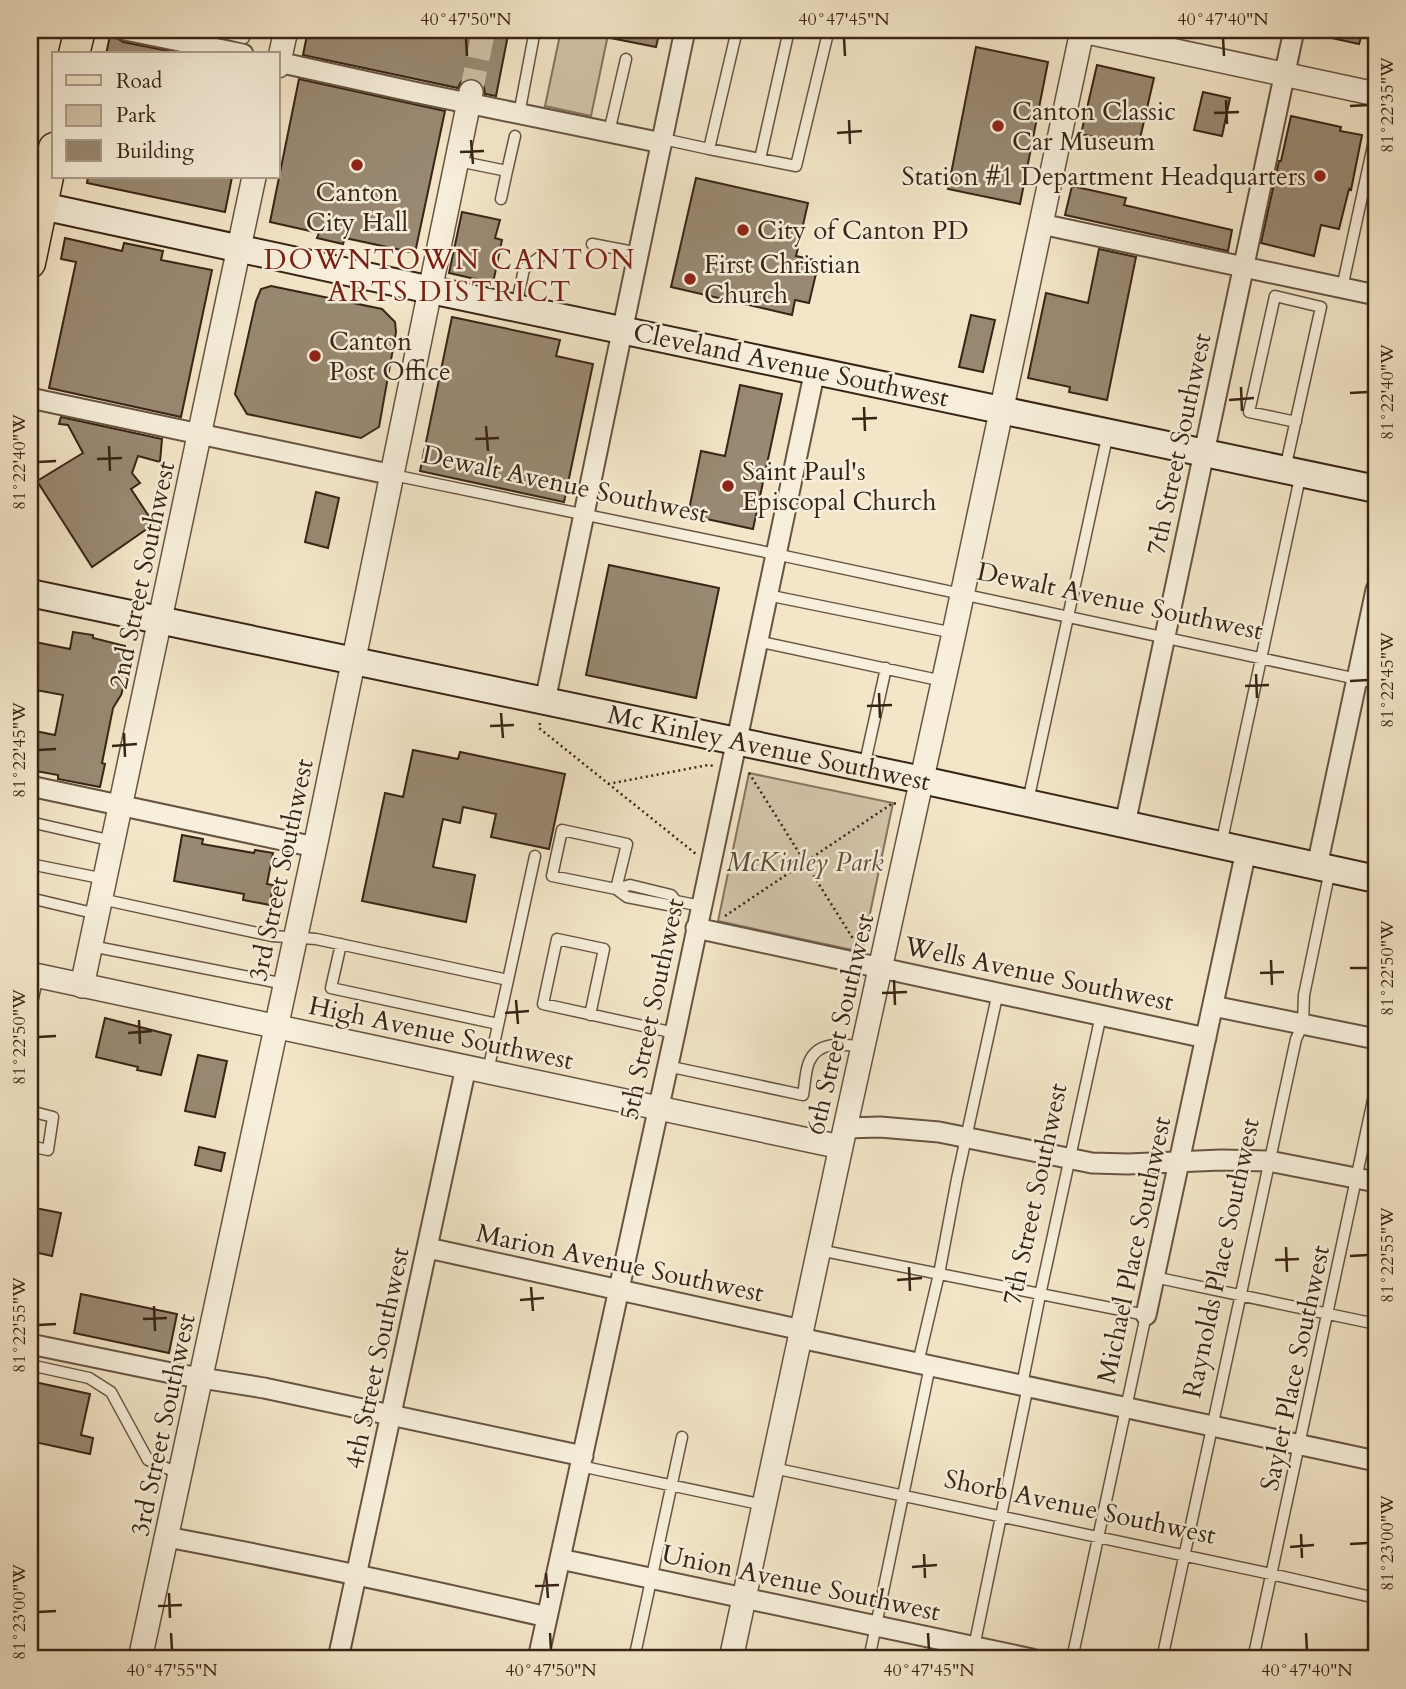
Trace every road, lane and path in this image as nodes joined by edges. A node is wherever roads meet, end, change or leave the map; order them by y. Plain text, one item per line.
1 (79, 30) edge
2 (125, 30) edge
3 (210, 30) edge
4 (246, 30) edge
5 (536, 30) edge
6 (685, 30) edge
7 (737, 30) edge
8 (789, 30) edge
9 (822, 30) edge
10 (1081, 30) edge
11 (1294, 30) edge
12 (278, 32) edge
13 (74, 52) edge
14 (233, 52) edge
15 (279, 52) edge
16 (626, 59) dead end
17 (280, 63) edge
18 (1286, 75) junction
19 (1376, 94) edge
20 (470, 98) junction
21 (519, 114) junction
22 (609, 132) junction
23 (1376, 132) edge
24 (515, 136) dead end
25 (662, 141) junction
26 (709, 149) junction
27 (52, 154) edge
28 (760, 159) junction
29 (457, 161) junction
30 (507, 171) junction
31 (254, 178) edge
32 (501, 199) dead end
33 (36, 205) edge
34 (1041, 224) junction
35 (592, 244) dead end
36 (239, 248) junction
37 (639, 253) junction
38 (540, 257) dead end
39 (30, 263) edge
40 (1243, 267) junction
41 (1342, 288) junction
42 (431, 290) junction
43 (1376, 295) edge
44 (516, 307) junction
45 (623, 330) junction
46 (815, 370) junction
47 (30, 398) edge
48 (1002, 409) junction
49 (1296, 422) junction
50 (1108, 432) junction
51 (200, 434) junction
52 (1204, 452) junction
53 (1293, 471) junction
54 (393, 475) junction
55 (1376, 489) edge
56 (584, 515) junction
57 (775, 554) junction
58 (1376, 590) edge
59 (30, 593) edge
60 (963, 594) junction
61 (767, 595) junction
62 (1068, 617) junction
63 (161, 621) junction
64 (954, 633) junction
65 (1164, 638) junction
66 (757, 642) junction
67 (1263, 658) junction
68 (354, 661) junction
69 (886, 668) junction
70 (944, 681) junction
71 (1366, 681) edge
72 (545, 701) junction
73 (736, 741) junction
74 (730, 768) junction
75 (864, 768) junction
76 (922, 780) junction
77 (608, 784) junction
78 (30, 786) edge
79 (1027, 803) junction
80 (121, 805) junction
81 (916, 807) junction
82 (30, 822) edge
83 (1125, 824) junction
84 (113, 841) junction
85 (315, 847) junction
86 (1234, 848) junction
87 (535, 856) dead end
88 (805, 862) junction
89 (30, 864) edge
90 (709, 865) junction
91 (1323, 868) junction
92 (1376, 879) edge
93 (616, 889) junction
94 (30, 898) edge
95 (101, 898) junction
96 (701, 906) junction
97 (704, 929) junction
98 (296, 938) junction
99 (341, 944) junction
100 (91, 946) junction
101 (882, 963) junction
102 (34, 975) edge
103 (508, 980) junction
104 (286, 984) junction
105 (82, 986) junction
106 (998, 992) junction
107 (1213, 1006) junction
108 (30, 1011) edge
109 (1101, 1014) junction
110 (590, 1015) junction
111 (498, 1024) junction
112 (1303, 1024) junction
113 (276, 1027) junction
114 (675, 1032) junction
115 (1206, 1038) junction
116 (1376, 1039) edge
117 (863, 1047) junction
118 (667, 1066) junction
119 (477, 1069) junction
120 (1376, 1086) edge
121 (658, 1108) junction
122 (30, 1111) edge
123 (843, 1138) junction
124 (967, 1138) junction
125 (30, 1146) edge
126 (1070, 1159) junction
127 (1269, 1161) junction
128 (1179, 1162) junction
129 (1367, 1180) edge
130 (428, 1248) junction
131 (819, 1250) junction
132 (939, 1274) junction
133 (1154, 1277) junction
134 (619, 1289) junction
135 (1040, 1295) junction
136 (1240, 1295) junction
137 (1328, 1314) junction
138 (1146, 1315) junction
139 (1376, 1324) edge
140 (801, 1334) junction
141 (30, 1344) edge
142 (30, 1364) edge
143 (924, 1364) junction
144 (202, 1378) junction
145 (1025, 1385) junction
146 (1127, 1408) junction
147 (391, 1415) junction
148 (1212, 1426) junction
149 (682, 1437) dead end
150 (1300, 1445) junction
151 (581, 1461) junction
152 (1376, 1461) edge
153 (772, 1468) junction
154 (181, 1475) junction
155 (671, 1486) junction
156 (903, 1496) junction
157 (764, 1505) junction
158 (1001, 1517) junction
159 (167, 1536) junction
160 (1098, 1538) junction
161 (1184, 1556) junction
162 (560, 1559) junction
163 (1271, 1574) junction
164 (356, 1576) junction
165 (651, 1578) junction
166 (744, 1598) junction
167 (1376, 1598) edge
168 (547, 1617) junction
169 (876, 1626) junction
170 (974, 1647) junction
171 (140, 1659) edge
172 (338, 1659) edge
173 (538, 1659) edge
174 (634, 1659) edge
175 (731, 1659) edge
176 (869, 1659) edge
177 (1032, 1659) edge
178 (1072, 1659) edge
179 (1162, 1659) edge
180 (1253, 1659) edge

1 - 13 main road
2 - 14 street
3 - 4 lane
5 - 21 lane
6 - 25 street
7 - 26 lane
8 - 28 lane
9 - 28 lane
10 - 18 street
10 - 34 street, 6th Street Southwest
11 - 18 street, 7th Street Southwest
12 - 15 street
16 - 22 lane
17 - 20 street
18 - 19 street
18 - 40 street, 7th Street Southwest
20 - 21 street
20 - 29 street, 3rd Street Southwest
21 - 22 street
22 - 25 street
23 - 41 lane
24 - 30 lane
25 - 26 lane
25 - 37 street
26 - 28 lane
27 - 33 main road
29 - 30 lane
29 - 42 street, 3rd Street Southwest
30 - 32 lane
31 - 36 street, 2nd Street Southwest
33 - 36 main road, Cleveland Avenue Southwest
33 - 39 main road
34 - 40 street
34 - 48 street, 6th Street Southwest
35 - 37 lane
36 - 42 main road, Cleveland Avenue Southwest
36 - 51 street, 2nd Street Southwest
37 - 45 street
38 - 44 lane
40 - 41 street
40 - 52 street, 7th Street Southwest
41 - 43 street
42 - 44 main road, Cleveland Avenue Southwest
42 - 54 street, 3rd Street Southwest
44 - 45 main road, Cleveland Avenue Southwest
45 - 46 main road, Cleveland Avenue Southwest
45 - 56 street
46 - 48 main road, Cleveland Avenue Southwest
46 - 57 street, 5th Street Southwest
47 - 51 street, Dewalt Avenue Southwest
48 - 50 main road, Cleveland Avenue Southwest
48 - 60 street, 6th Street Southwest
49 - 49 lane, Michael Place Southwest
49 - 53 lane, Michael Place Southwest
50 - 52 main road, Cleveland Avenue Southwest
50 - 62 lane
51 - 54 street, Dewalt Avenue Southwest
51 - 63 street, 2nd Street Southwest
52 - 53 main road, Cleveland Avenue Southwest
52 - 65 street, 7th Street Southwest
53 - 55 main road, Cleveland Avenue Southwest
53 - 67 lane, Michael Place Southwest
54 - 56 lane, Dewalt Avenue Southwest
54 - 68 street, 3rd Street Southwest
56 - 57 lane, Dewalt Avenue Southwest
56 - 72 street
57 - 60 lane, Dewalt Avenue Southwest
57 - 61 street, 5th Street Southwest
58 - 71 street, Raynolds Place Southwest
59 - 63 main road, Mc Kinley Avenue Southwest
60 - 62 lane, Dewalt Avenue Southwest
60 - 64 street, 6th Street Southwest
61 - 64 lane
61 - 66 street, 5th Street Southwest
62 - 65 lane, Dewalt Avenue Southwest
62 - 79 lane
63 - 68 main road, Mc Kinley Avenue Southwest
63 - 80 street, 2nd Street Southwest
64 - 70 street, 6th Street Southwest
65 - 67 lane, Dewalt Avenue Southwest
65 - 83 street, 7th Street Southwest
66 - 69 lane
66 - 73 street, 5th Street Southwest
67 - 71 lane, Dewalt Avenue Southwest
67 - 86 lane, Michael Place Southwest
68 - 72 main road, Mc Kinley Avenue Southwest
68 - 85 street, 3rd Street Southwest
69 - 70 lane
69 - 75 lane
70 - 76 street, 6th Street Southwest
71 - 91 street, Raynolds Place Southwest
72 - 73 main road, Mc Kinley Avenue Southwest
72 - 77 path
73 - 74 street, 5th Street Southwest
73 - 75 main road, Mc Kinley Avenue Southwest
74 - 77 path
74 - 88 path
74 - 90 street, 5th Street Southwest
75 - 76 main road, Mc Kinley Avenue Southwest
76 - 79 main road, Mc Kinley Avenue Southwest
76 - 81 street, 6th Street Southwest
77 - 90 path
78 - 80 street
79 - 83 main road, Mc Kinley Avenue Southwest
80 - 84 street, 2nd Street Southwest
80 - 85 street
81 - 88 path
81 - 101 street, 6th Street Southwest
82 - 84 lane
83 - 86 main road, Mc Kinley Avenue Southwest
84 - 95 street, 2nd Street Southwest
85 - 98 street, 3rd Street Southwest
86 - 91 main road, Mc Kinley Avenue Southwest
86 - 107 street, Michael Place Southwest
87 - 103 lane
88 - 97 path
88 - 101 path
89 - 95 lane
90 - 96 street, 5th Street Southwest
91 - 92 main road, Mc Kinley Avenue Southwest
91 - 112 lane, Raynolds Place Southwest
93 - 93 lane
93 - 96 lane
94 - 95 lane
95 - 98 lane
95 - 100 street, 2nd Street Southwest
96 - 97 street, 5th Street Southwest
97 - 101 street, Wells Avenue Southwest
97 - 114 street, 5th Street Southwest
98 - 99 lane
98 - 104 street, 3rd Street Southwest
99 - 103 lane
99 - 111 lane
100 - 104 lane
100 - 105 street, 2nd Street Southwest
101 - 106 street, Wells Avenue Southwest
101 - 117 street, 6th Street Southwest
102 - 105 street, High Avenue Southwest
102 - 108 lane
103 - 111 lane
104 - 113 street, 3rd Street Southwest
105 - 113 street, High Avenue Southwest
106 - 109 street, Wells Avenue Southwest
106 - 124 lane
107 - 112 street
107 - 115 street, Michael Place Southwest
109 - 115 street, Wells Avenue Southwest
109 - 126 lane, 7th Street Southwest
110 - 110 lane
110 - 114 lane
111 - 119 lane
112 - 116 street
112 - 127 lane, Raynolds Place Southwest
113 - 119 street, High Avenue Southwest
113 - 144 street, 3rd Street Southwest
114 - 118 street, 5th Street Southwest
115 - 128 street, Michael Place Southwest
117 - 118 lane
117 - 123 street, 6th Street Southwest
118 - 121 street, 5th Street Southwest
119 - 121 street, High Avenue Southwest
119 - 130 street, 4th Street Southwest
120 - 129 lane, Sayler Place Southwest
121 - 123 street, High Avenue Southwest
121 - 134 street, 5th Street Southwest
122 - 125 lane
123 - 124 street, High Avenue Southwest
123 - 131 street, 6th Street Southwest
124 - 126 street, High Avenue Southwest
124 - 132 lane
126 - 128 street, High Avenue Southwest
126 - 135 lane, 7th Street Southwest
127 - 128 street, High Avenue Southwest
127 - 129 street, High Avenue Southwest
127 - 136 lane, Raynolds Place Southwest
128 - 133 street, Michael Place Southwest
129 - 137 lane, Sayler Place Southwest
130 - 134 street, Marion Avenue Southwest
130 - 147 street, 4th Street Southwest
131 - 132 lane
131 - 140 street, 6th Street Southwest
132 - 135 lane
132 - 143 lane
133 - 136 lane
133 - 138 street, Michael Place Southwest
134 - 140 street, Marion Avenue Southwest
134 - 151 street, 5th Street Southwest
135 - 138 lane
135 - 145 lane, 7th Street Southwest
136 - 137 lane
136 - 148 lane, Raynolds Place Southwest
137 - 139 lane
137 - 150 lane, Sayler Place Southwest
138 - 146 lane, Michael Place Southwest
140 - 143 street, Marion Avenue Southwest
140 - 153 street, 6th Street Southwest
141 - 144 street
142 - 154 lane
143 - 145 street, Marion Avenue Southwest
143 - 156 lane
144 - 147 street
144 - 154 street, 3rd Street Southwest
145 - 146 street, Marion Avenue Southwest
145 - 158 lane, 7th Street Southwest
146 - 148 street, Marion Avenue Southwest
146 - 160 lane, Michael Place Southwest
147 - 151 street
147 - 164 street, 4th Street Southwest
148 - 150 street, Marion Avenue Southwest
148 - 161 lane, Raynolds Place Southwest
149 - 155 lane
150 - 152 street, Marion Avenue Southwest
150 - 163 lane, Sayler Place Southwest
151 - 155 lane
151 - 162 street, 5th Street Southwest
153 - 156 lane, Shorb Avenue Southwest
153 - 157 street, 6th Street Southwest
154 - 159 street, 3rd Street Southwest
155 - 157 lane
155 - 165 lane
156 - 158 lane, Shorb Avenue Southwest
156 - 169 lane
157 - 166 street, 6th Street Southwest
158 - 160 lane, Shorb Avenue Southwest
158 - 170 lane, 7th Street Southwest
159 - 164 street
159 - 171 street, 3rd Street Southwest
160 - 161 lane, Shorb Avenue Southwest
160 - 178 lane, Michael Place Southwest
161 - 163 lane, Shorb Avenue Southwest
161 - 179 lane, Raynolds Place Southwest
162 - 165 street, Union Avenue Southwest
162 - 168 street, 5th Street Southwest
163 - 167 lane, Shorb Avenue Southwest
163 - 180 lane, Sayler Place Southwest
164 - 168 street
164 - 172 street, 4th Street Southwest
165 - 166 street, Union Avenue Southwest
165 - 174 lane
166 - 169 street, Union Avenue Southwest
166 - 175 street, 6th Street Southwest
168 - 173 street, 5th Street Southwest
169 - 170 street, Union Avenue Southwest
169 - 176 lane
170 - 177 street, Union Avenue Southwest

